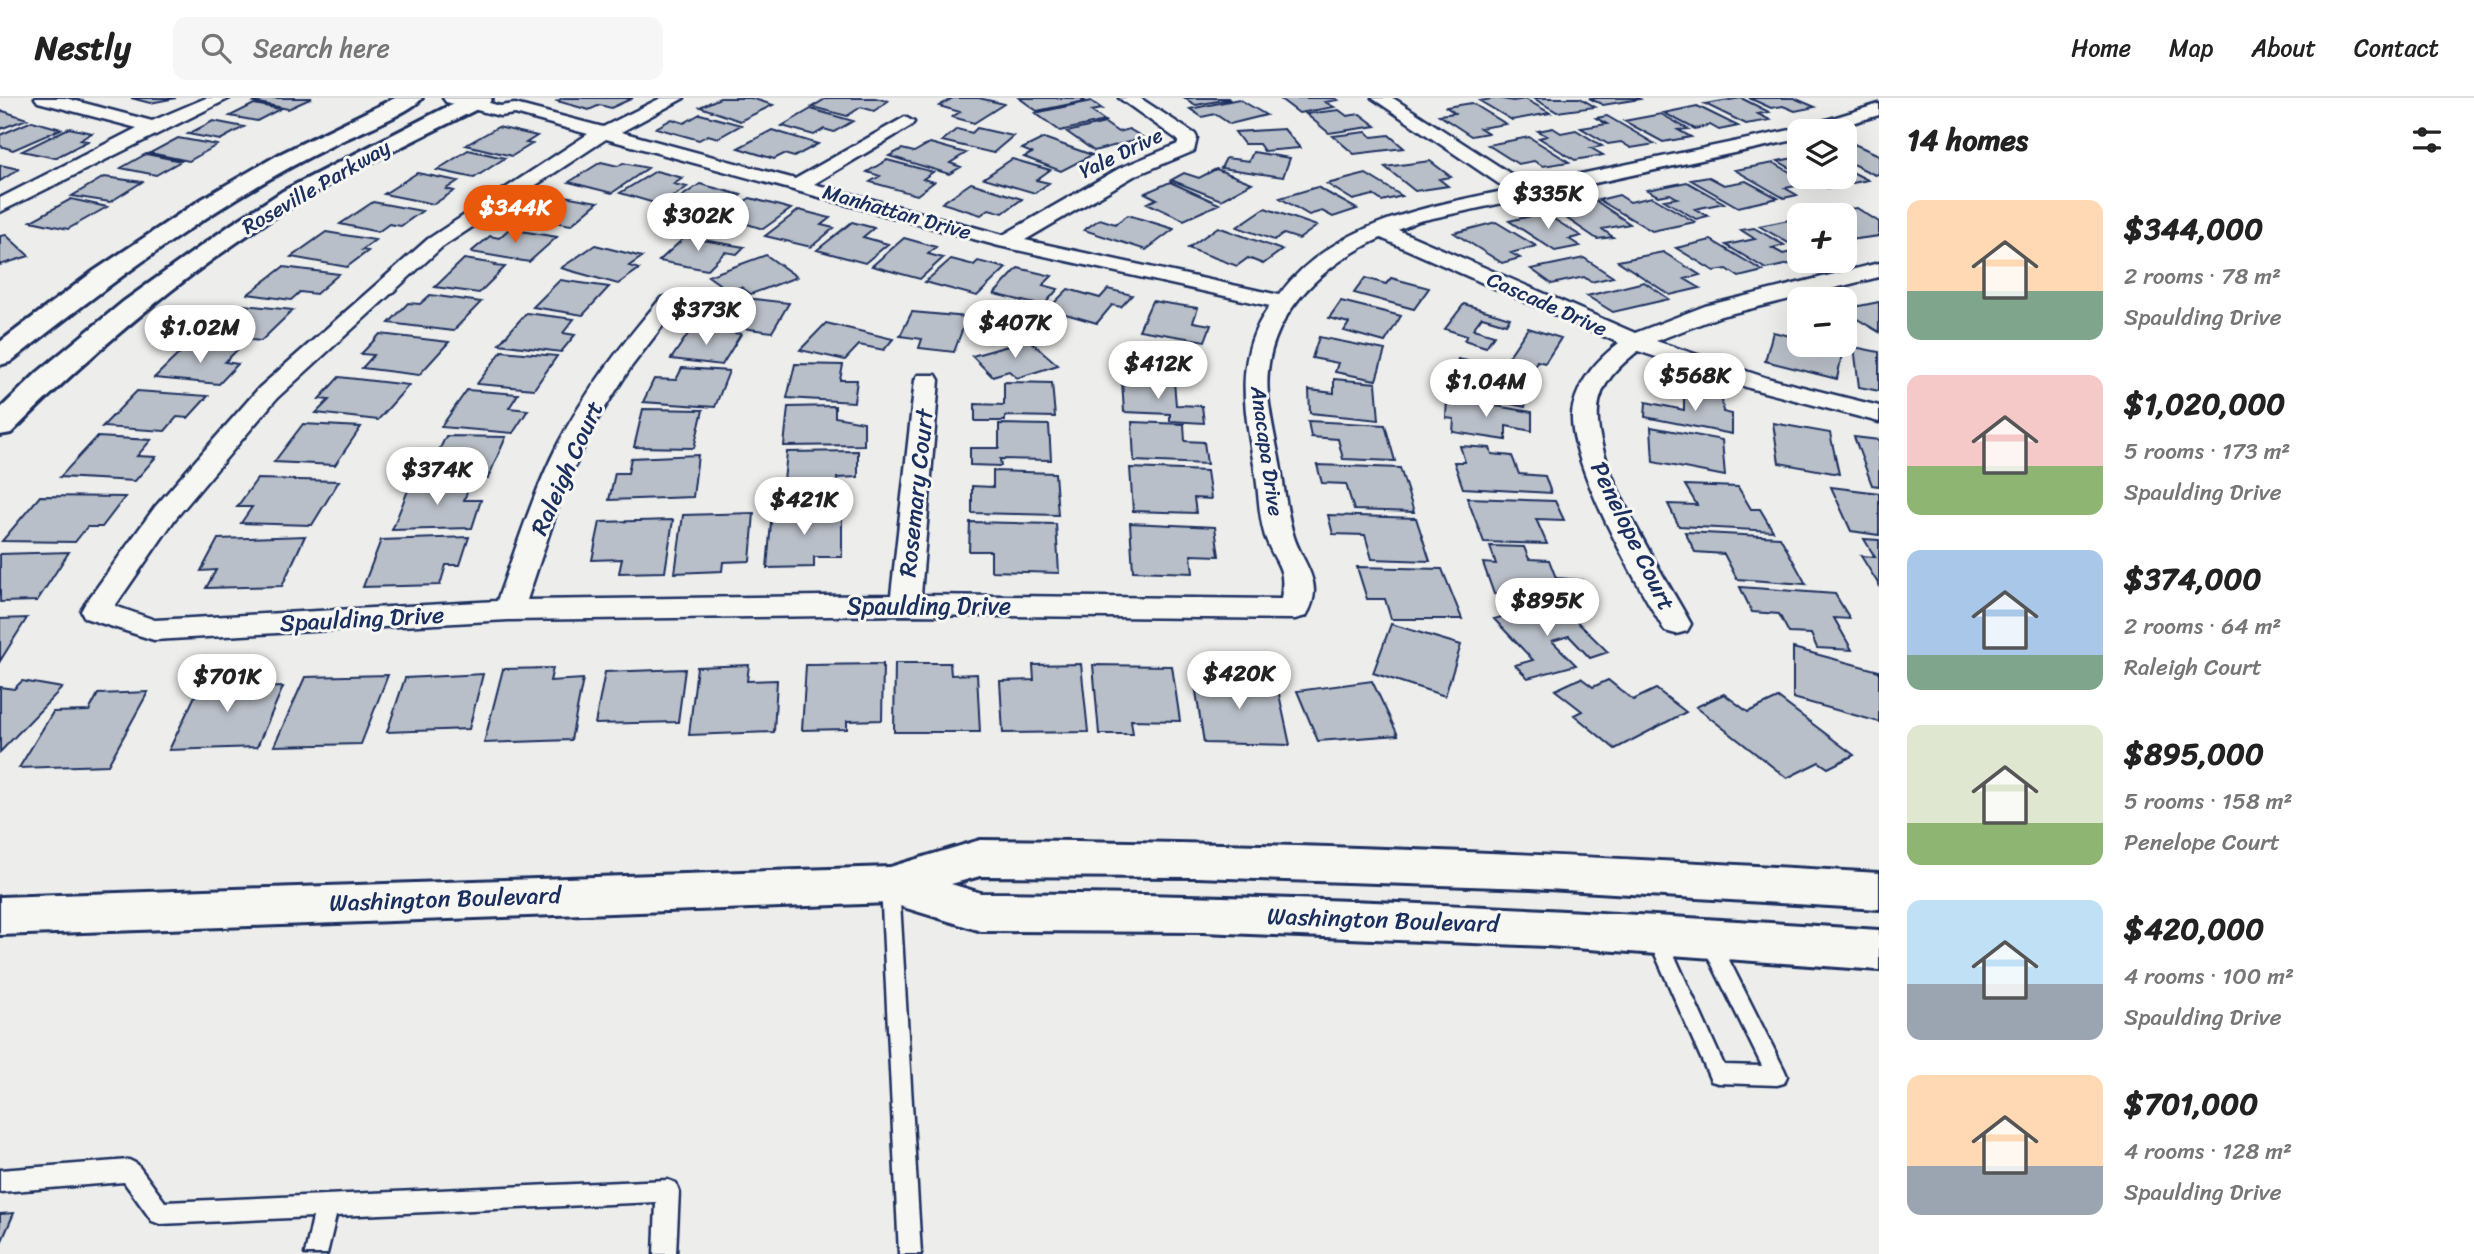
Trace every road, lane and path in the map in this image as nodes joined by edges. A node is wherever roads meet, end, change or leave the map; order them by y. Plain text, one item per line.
1 (44, 98) edge
2 (221, 98) edge
3 (411, 98) edge
4 (675, 98) edge
5 (1128, 98) edge
6 (1385, 98) edge
7 (474, 99) edge
8 (1879, 109) edge
9 (1846, 119) edge
10 (905, 122) dead end
11 (154, 127) junction
12 (604, 132) junction
13 (1787, 136) edge
14 (800, 184) junction
15 (1522, 191) junction
16 (0, 206) edge
17 (1380, 230) junction
18 (1006, 242) junction
19 (1879, 270) edge
20 (1282, 302) junction
21 (669, 303) dead end
22 (1636, 342) junction
23 (0, 356) edge
24 (927, 380) dead end
25 (1879, 414) edge
26 (0, 426) edge
27 (905, 605) junction
28 (1295, 609) joint
29 (508, 610) junction
30 (1676, 624) dead end
31 (890, 885) junction
32 (1879, 891) edge
33 (0, 916) edge
34 (1655, 934) junction
35 (1708, 938) junction
36 (1879, 950) edge
37 (0, 1181) edge
38 (327, 1206) junction
39 (316, 1254) edge
40 (665, 1254) edge
41 (910, 1254) edge

1 - 11 street
2 - 11 street
3 - 23 main road, Roseville Parkway
4 - 12 street
5 - 18 street, Yale Drive
6 - 15 street
7 - 12 street, Manhattan Drive
7 - 26 main road, Roseville Parkway
8 - 9 street
10 - 14 street
11 - 16 street
12 - 14 street, Manhattan Drive
12 - 29 street, Spaulding Drive
13 - 15 street, Anacapa Drive
14 - 18 street, Manhattan Drive
15 - 17 street, Anacapa Drive
17 - 20 street, Anacapa Drive
17 - 22 street, Cascade Drive
18 - 20 street, Manhattan Drive
19 - 22 street, Penelope Court
20 - 28 street, Anacapa Drive
21 - 29 street, Raleigh Court
22 - 25 street, Cascade Drive
22 - 30 street, Penelope Court
24 - 27 street, Rosemary Court
27 - 28 street, Spaulding Drive
27 - 29 street, Spaulding Drive
31 - 32 main road, Washington Boulevard
31 - 33 main road, Washington Boulevard
31 - 34 main road, Washington Boulevard
31 - 41 lane
34 - 35 main road, Washington Boulevard
34 - 35 lane
35 - 36 main road, Washington Boulevard
37 - 38 lane
38 - 39 lane
38 - 40 lane

